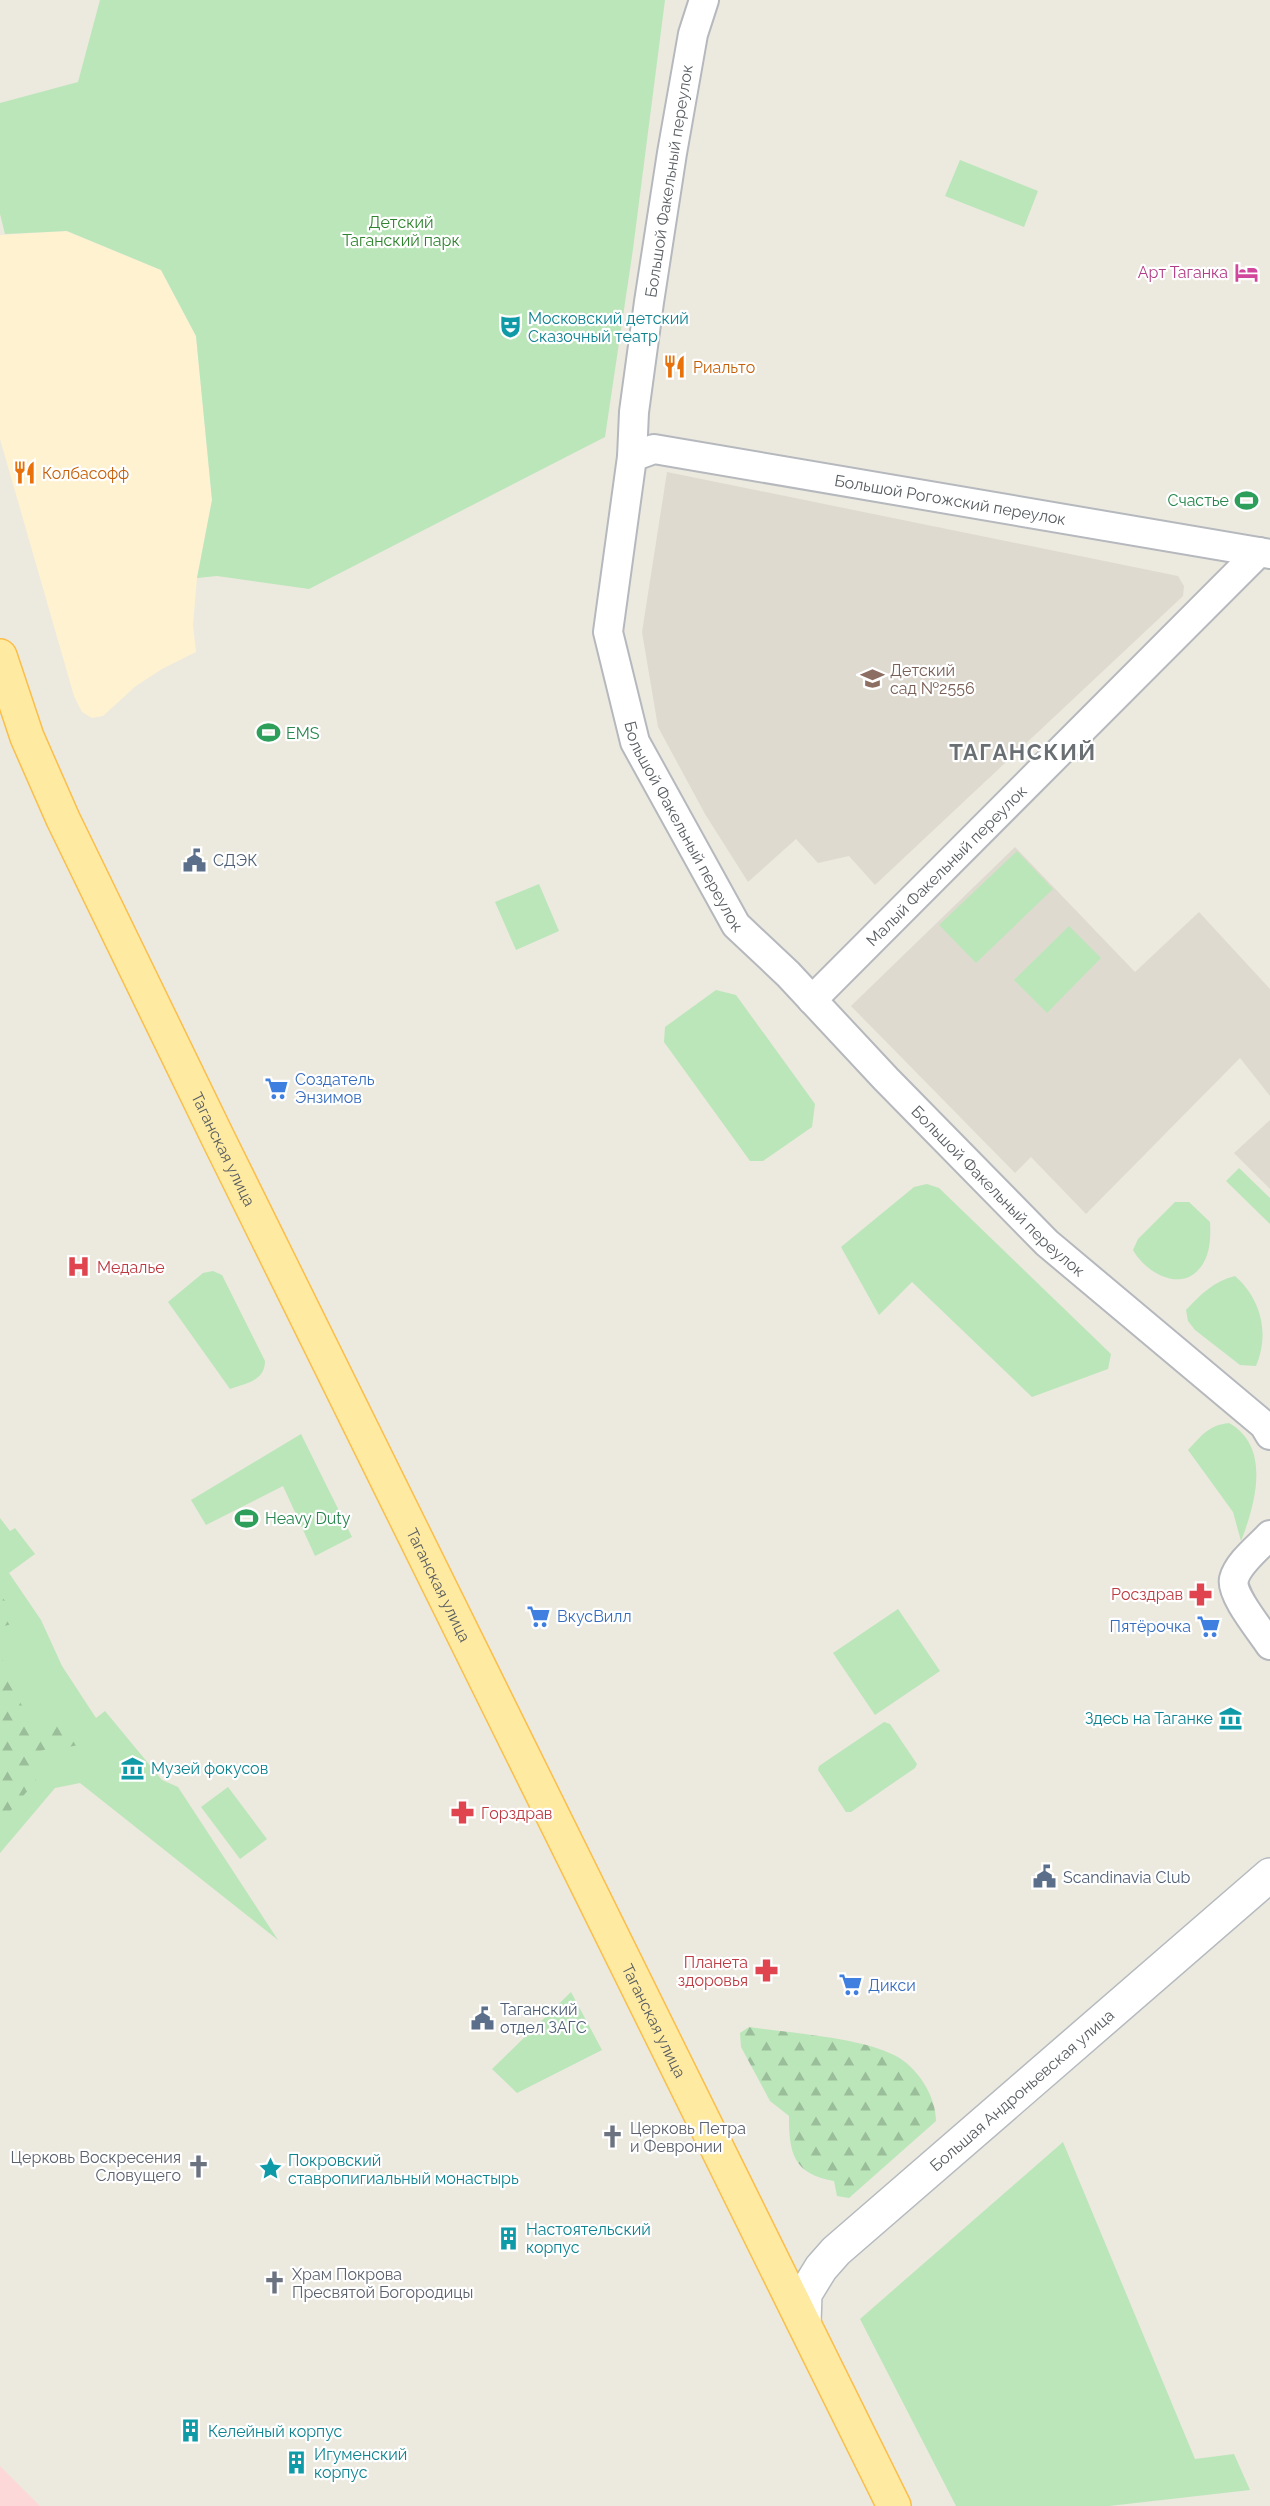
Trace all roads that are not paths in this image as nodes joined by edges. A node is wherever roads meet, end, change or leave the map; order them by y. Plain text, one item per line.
1 (704, 0) edge
2 (632, 457) junction
3 (1264, 553) edge
4 (0, 656) edge
5 (7, 706) edge
6 (812, 1000) junction
7 (1270, 1435) edge
8 (1270, 1535) edge
9 (1270, 1645) edge
10 (1270, 1875) edge
11 (804, 2323) junction
12 (894, 2506) edge

1 - 2 street, Большой Факельный переулок
2 - 3 street, Большой Рогожский переулок
2 - 6 street, Большой Факельный переулок
3 - 6 street, Малый Факельный переулок
4 - 5 main road, Таганская улица
5 - 11 main road, Таганская улица
6 - 7 street, Большой Факельный переулок
8 - 9 street
10 - 11 street, Большая Андроньевская улица
11 - 12 main road, Таганская улица

